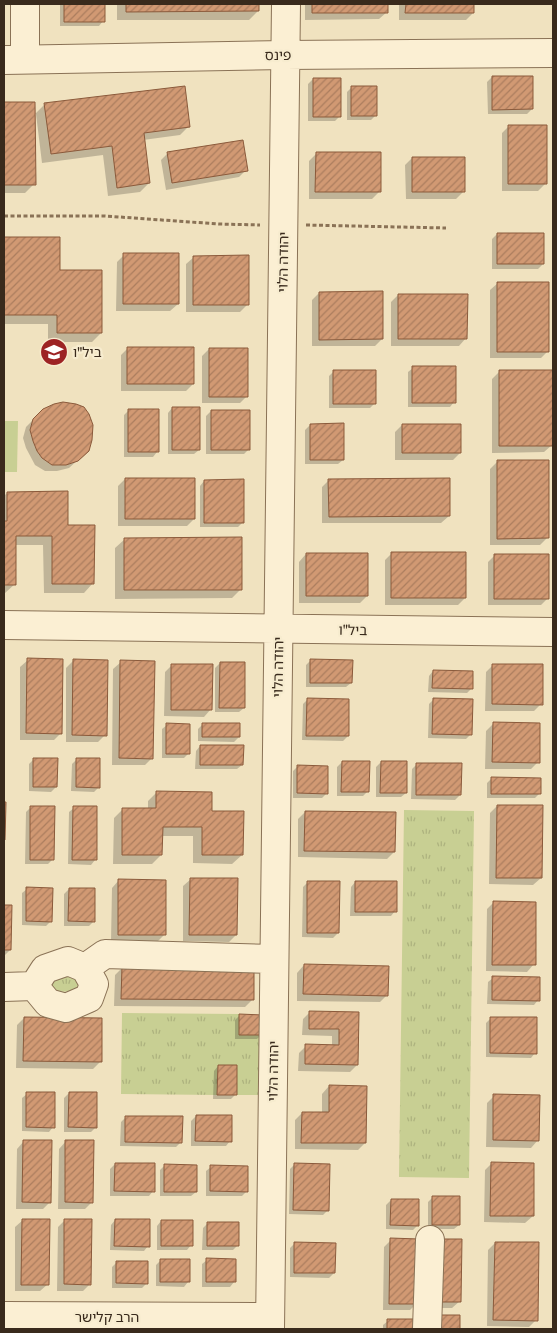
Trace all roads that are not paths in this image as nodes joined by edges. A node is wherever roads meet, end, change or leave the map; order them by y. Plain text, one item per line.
1 (25, 4) edge
2 (286, 4) edge
3 (553, 53) edge
4 (285, 55) junction
5 (14, 59) edge
6 (4, 626) edge
7 (278, 629) junction
8 (553, 632) edge
9 (274, 959) junction
10 (85, 968) junction
11 (34, 986) junction
12 (4, 987) edge
13 (430, 1240) dead end
14 (4, 1316) edge
15 (270, 1323) edge
16 (426, 1329) edge

1 - 5 street
2 - 4 street, יהודה הלוי
3 - 4 street, פינס
4 - 5 street, פינס
4 - 7 street, יהודה הלוי
6 - 7 street, ביל"ו
7 - 8 street, ביל"ו
7 - 9 street, יהודה הלוי
9 - 10 street
9 - 15 street, יהודה הלוי
10 - 11 street
10 - 11 street
11 - 12 street
13 - 16 street
14 - 15 street, הרב קלישר

